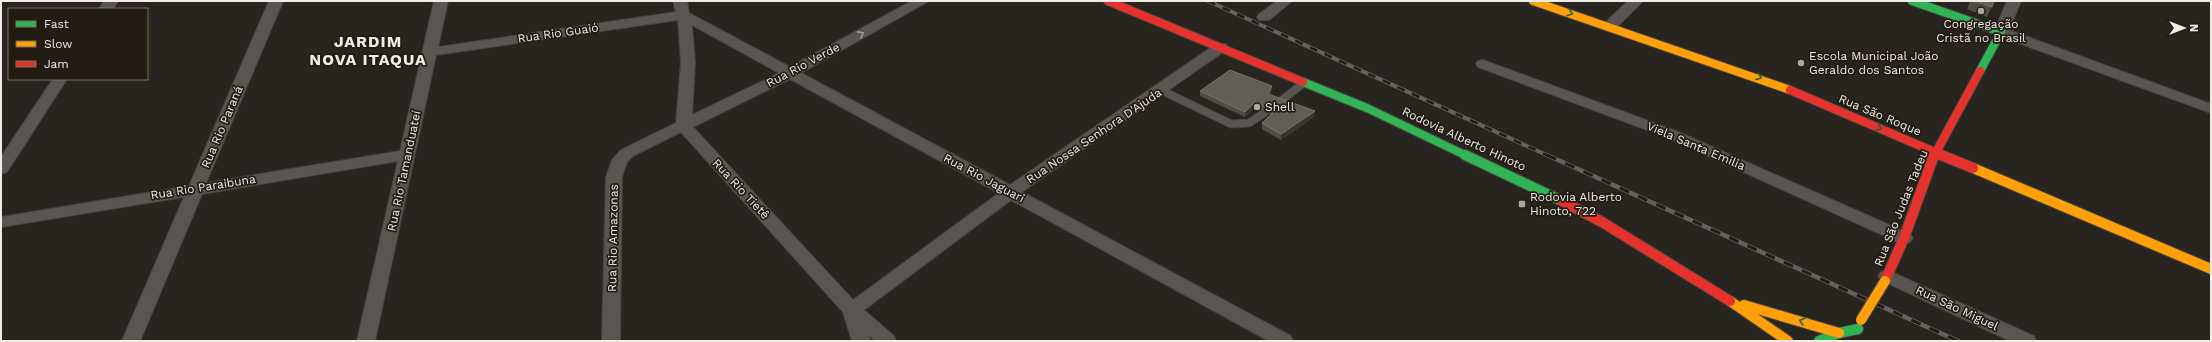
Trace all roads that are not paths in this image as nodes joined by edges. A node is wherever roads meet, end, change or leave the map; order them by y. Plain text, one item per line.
1 (276, 1) edge
2 (441, 1) edge
3 (922, 1) edge
4 (1108, 1) edge
5 (1285, 1) edge
6 (1533, 1) edge
7 (1636, 1) edge
8 (1912, 1) edge
9 (2014, 1) edge
10 (682, 8) edge
11 (1264, 17) dead end
12 (1610, 26) junction
13 (2001, 32) junction
14 (1221, 47) junction
15 (431, 52) junction
16 (1483, 64) dead end
17 (790, 73) junction
18 (59, 80) edge
19 (1306, 82) junction
20 (1161, 90) junction
21 (1278, 103) edge
22 (2211, 109) edge
23 (1264, 113) edge
24 (683, 125) junction
25 (1935, 152) junction
26 (406, 155) junction
27 (1, 169) edge
28 (196, 188) junction
29 (1011, 192) junction
30 (1, 222) edge
31 (1904, 238) junction
32 (2211, 269) edge
33 (1886, 278) junction
34 (1732, 302) junction
35 (852, 310) junction
36 (1858, 330) junction
37 (1839, 333) junction
38 (131, 341) edge
39 (366, 341) edge
40 (611, 341) edge
41 (861, 341) edge
42 (887, 341) edge
43 (1284, 341) edge
44 (1788, 341) edge
45 (1818, 341) edge
46 (1857, 341) edge
47 (2027, 341) edge

1 - 28 street, Rua Rio Paraná
2 - 15 street, Rua Rio Tamanduateí
17 -> 3 street, Rua Rio Verde
4 - 14 street, Rodovia Alberto Hinoto
5 - 11 street
6 -> 12 street, Rua São Roque
7 - 12 street
8 - 13 street
9 - 13 street
10 - 15 street, Rua Rio Guaió
10 - 17 street, Rua Rio Jaguari
10 - 24 street
12 -> 25 street, Rua São Roque
13 - 22 street
13 - 25 street, Rua São Judas Tadeu
14 - 19 street, Rodovia Alberto Hinoto
14 - 20 street, Rua Nossa Senhora D'Ajuda
15 - 26 street, Rua Rio Tamanduateí
16 - 31 street, Viela Santa Emilia
17 - 24 street, Rua Rio Verde
17 - 29 street, Rua Rio Jaguari
18 - 27 street
19 - 21 lane
19 - 34 street, Rodovia Alberto Hinoto
20 - 23 lane
20 - 29 street, Rua Nossa Senhora D'Ajuda
24 - 35 street, Rua Rio Tietê
24 - 40 street, Rua Rio Amazonas
25 - 31 street, Rua São Judas Tadeu
25 - 32 street, Rua São Roque
26 - 28 street, Rua Rio Paraibuna
26 - 39 street, Rua Rio Tamanduateí
28 - 30 street, Rua Rio Paraibuna
28 - 38 street, Rua Rio Paraná
29 - 35 street, Rua Nossa Senhora D'Ajuda
29 - 43 street, Rua Rio Jaguari
31 - 33 street, Rua São Judas Tadeu
33 - 36 street, Rua São Judas Tadeu, bridge
33 - 47 street, Rua São Miguel
37 -> 34 street
34 - 44 street, Rodovia Alberto Hinoto
35 - 41 street
35 - 42 street, Rua Rio Tietê
36 - 37 street
36 - 46 street, Rua São Judas Tadeu
37 - 45 street

